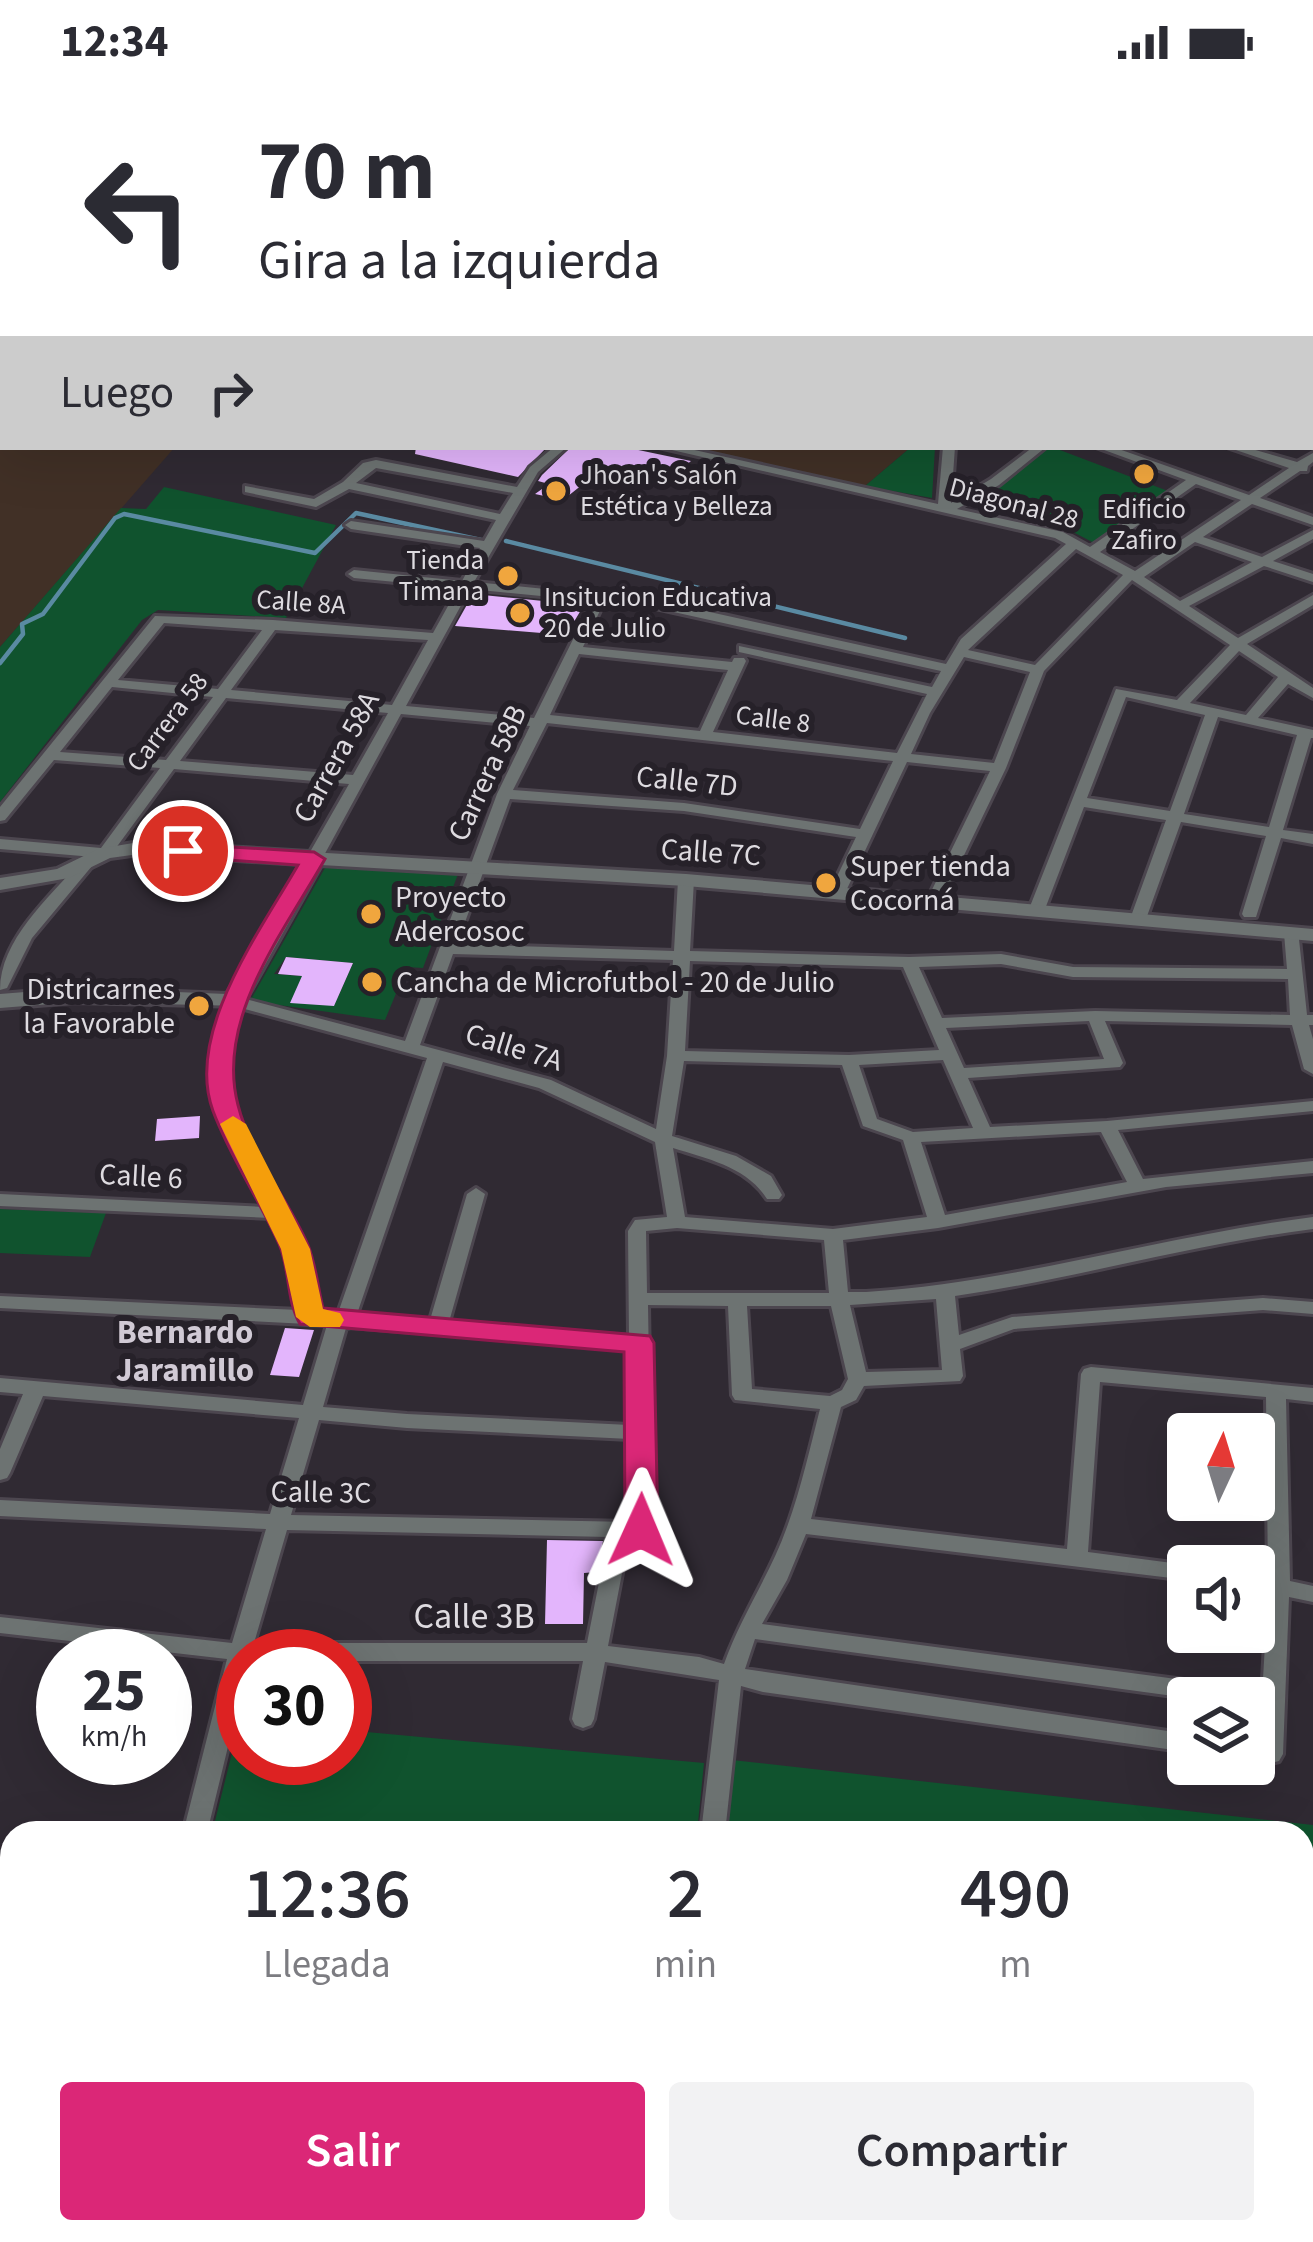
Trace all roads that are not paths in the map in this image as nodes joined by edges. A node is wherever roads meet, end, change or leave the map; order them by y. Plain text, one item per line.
1 (557, 450) edge
2 (679, 450) edge
3 (949, 450) edge
4 (1036, 450) edge
5 (1110, 450) edge
6 (1243, 450) edge
7 (1313, 457) edge
8 (1296, 466) junction
9 (1313, 471) edge
10 (1192, 481) junction
11 (346, 484) junction
12 (249, 489) dead end
13 (521, 491) junction
14 (1251, 499) junction
15 (946, 508) junction
16 (503, 518) junction
17 (1313, 520) edge
18 (351, 525) dead end
19 (1313, 534) edge
20 (1197, 539) junction
21 (1075, 543) junction
22 (489, 544) junction
23 (1093, 551) junction
24 (1264, 562) junction
25 (354, 574) dead end
26 (1133, 575) junction
27 (1313, 578) edge
28 (466, 582) junction
29 (601, 596) junction
30 (1313, 599) edge
31 (1180, 606) junction
32 (273, 624) junction
33 (756, 624) junction
34 (438, 637) junction
35 (1238, 644) junction
36 (744, 649) junction
37 (576, 650) junction
38 (961, 652) junction
39 (736, 667) junction
40 (949, 669) junction
41 (1038, 670) junction
42 (1313, 670) edge
43 (1291, 678) junction
44 (109, 682) junction
45 (224, 692) junction
46 (935, 692) junction
47 (1313, 694) edge
48 (1181, 704) junction
49 (398, 708) junction
50 (1211, 715) junction
51 (541, 720) junction
52 (1248, 721) junction
53 (1309, 733) edge
54 (704, 734) junction
55 (50, 755) junction
56 (903, 758) junction
57 (170, 766) junction
58 (999, 767) junction
59 (359, 780) junction
60 (504, 794) junction
61 (1077, 801) junction
62 (1176, 816) junction
63 (0, 817) edge
64 (1275, 833) junction
65 (862, 834) junction
66 (1313, 839) edge
67 (0, 844) edge
68 (105, 853) junction
69 (314, 859) junction
70 (84, 866) junction
71 (473, 868) junction
72 (686, 880) junction
73 (0, 884) edge
74 (838, 891) junction
75 (935, 900) junction
76 (1037, 909) junction
77 (1250, 914) dead end
78 (1138, 919) junction
79 (1302, 934) edge
80 (445, 949) junction
81 (681, 956) junction
82 (909, 962) junction
83 (1292, 974) junction
84 (1, 985) edge
85 (238, 993) junction
86 (0, 1001) edge
87 (1095, 1016) junction
88 (1306, 1020) edge
89 (937, 1023) junction
90 (410, 1047) junction
91 (437, 1054) junction
92 (950, 1054) junction
93 (676, 1057) junction
94 (849, 1060) junction
95 (1313, 1069) edge
96 (959, 1073) junction
97 (1313, 1106) edge
98 (1106, 1126) junction
99 (984, 1133) junction
100 (910, 1137) junction
101 (663, 1139) junction
102 (1313, 1167) edge
103 (1138, 1187) junction
104 (476, 1194) dead end
105 (772, 1195) dead end
106 (0, 1200) edge
107 (280, 1213) junction
108 (676, 1222) junction
109 (938, 1222) junction
110 (1313, 1223) edge
111 (833, 1234) junction
112 (945, 1292) junction
113 (637, 1299) junction
114 (737, 1299) junction
115 (839, 1299) junction
116 (0, 1302) edge
117 (1313, 1308) edge
118 (310, 1317) junction
119 (342, 1321) junction
120 (438, 1327) junction
121 (639, 1343) junction
122 (953, 1344) junction
123 (858, 1379) junction
124 (0, 1385) edge
125 (36, 1388) junction
126 (1276, 1393) junction
127 (1313, 1395) edge
128 (832, 1402) junction
129 (310, 1411) junction
130 (643, 1433) junction
131 (0, 1473) edge
132 (0, 1508) edge
133 (279, 1522) junction
134 (799, 1525) junction
135 (631, 1529) junction
136 (1077, 1557) junction
137 (1167, 1569) edge
138 (1275, 1587) edge
139 (1279, 1588) junction
140 (1313, 1594) edge
141 (0, 1625) edge
142 (247, 1629) edge
143 (747, 1630) junction
144 (216, 1649) edge
145 (372, 1652) edge
146 (592, 1652) junction
147 (730, 1676) junction
148 (1265, 1677) edge
149 (1167, 1686) edge
150 (583, 1719) dead end
151 (1167, 1740) edge
152 (216, 1749) edge
153 (198, 1821) edge
154 (714, 1821) edge

1 - 13 street, Carrera 58A
2 - 15 street, Diagonal 28
3 - 15 street
4 - 15 street
5 - 10 street
6 - 8 street
7 - 8 street
8 - 9 street
8 - 14 street
10 - 14 street
10 - 23 street
11 - 12 street
11 - 13 street
11 - 16 street
13 - 16 street, Carrera 58A
14 - 17 street
14 - 20 street
15 - 21 street, Diagonal 28
16 - 22 street, Carrera 58A
18 - 22 street
19 - 24 street
20 - 24 street
20 - 26 street
21 - 23 street, Diagonal 28
21 - 38 street
22 - 28 street, Carrera 58A
23 - 26 street, Diagonal 28
24 - 27 street
24 - 31 street
25 - 28 street
26 - 31 street, Diagonal 28
26 - 41 street
28 - 29 street
28 - 34 street, Carrera 58A
29 - 33 street
29 - 37 street, Carrera 58B
30 - 35 street
31 - 35 street, Diagonal 28
32 - 34 street, Calle 8A
32 - 44 street, Calle 8A
32 - 45 street, Carrera 58
33 - 36 street
33 - 40 street
34 - 49 street, Carrera 58A
35 - 43 street, Diagonal 28
35 - 48 street
36 - 39 street
36 - 46 street
37 - 39 street
37 - 51 street, Carrera 58B
38 - 40 street
38 - 41 street
39 - 54 street
40 - 46 street
41 - 58 street
42 - 43 street
43 - 47 street, Diagonal 28
43 - 52 street
44 - 45 street, Calle 8
44 - 55 street
45 - 49 street, Calle 8
45 - 57 street, Carrera 58
46 - 56 street
48 - 50 street
48 - 61 street
49 - 51 street, Calle 8
49 - 59 street, Carrera 58A
50 - 52 street
50 - 62 street
51 - 54 street, Calle 8
51 - 60 street, Carrera 58B
52 - 53 street
53 - 64 street
54 - 56 street, Calle 8
55 - 57 street
55 - 63 street
56 - 58 street, Calle 8
56 - 65 street
57 - 59 street
57 - 68 street, Carrera 58
58 - 75 street
59 - 69 street, Carrera 58A
60 - 65 street, Calle 7D
60 - 71 street, Carrera 58B
61 - 62 street
61 - 76 street
62 - 64 street
62 - 78 street
64 - 66 street
64 - 77 street
65 - 74 street
67 - 68 street, Calle 7C
68 - 69 street, Calle 7C
68 - 70 street, Calle 7C
69 - 71 street, Calle 7C
69 - 85 street, Carrera 58A
70 - 73 street, Calle 7C
70 - 84 street
71 - 72 street, Calle 7C
71 - 80 street, Carrera 58B
72 - 74 street, Calle 7C
72 - 81 street
74 - 75 street, Calle 7C
75 - 76 street, Calle 7C
76 - 78 street, Calle 7C
78 - 79 street, Calle 7C
79 - 83 street
80 - 81 street
80 - 90 street, Carrera 58B
81 - 82 street
81 - 93 street
82 - 83 street
82 - 89 street
83 - 88 street
84 - 85 street, Calle 7A
85 - 86 street, Calle 7A
85 - 90 street, Calle 7A
85 - 107 street, Carrera 58A
87 - 88 street
87 - 89 street
87 - 96 street
88 - 95 street
89 - 92 street
90 - 91 street, Calle 7A
91 - 101 street, Calle 7A
91 - 119 street
92 - 94 street
92 - 96 street
93 - 94 street
93 - 101 street
94 - 100 street
96 - 99 street
97 - 98 street
98 - 99 street
98 - 103 street
99 - 100 street
100 - 109 street
101 - 105 street, Calle 7A
101 - 108 street
102 - 103 street
103 - 109 street
104 - 120 street
106 - 107 street, Calle 6
107 - 118 street, Carrera 58A
108 - 111 street
108 - 113 street
109 - 111 street
110 - 112 street
111 - 115 street
112 - 115 street
112 - 122 street
113 - 114 street
113 - 121 street
114 - 115 street
114 - 128 street
115 - 123 street
116 - 118 street
117 - 122 street
118 - 119 street
119 - 120 street
119 - 129 street
120 - 121 street
121 - 130 street
122 - 123 street
123 - 128 street
124 - 125 street
125 - 129 street
125 - 131 street
126 - 127 street
126 - 136 street
126 - 139 street
128 - 134 street
129 - 130 street
129 - 133 street
130 - 135 street
132 - 133 street, Calle 3C
133 - 135 street, Calle 3C
133 - 142 street
134 - 136 street
134 - 143 street
135 - 146 street
136 - 137 street
138 - 139 street
139 - 140 street
139 - 148 street
141 - 144 street, Calle 3B
143 - 147 street
143 - 149 street
145 - 146 street, Calle 3B
146 - 147 street, Calle 3B
146 - 150 street
147 - 151 street, Calle 3B
147 - 154 street
152 - 153 street

